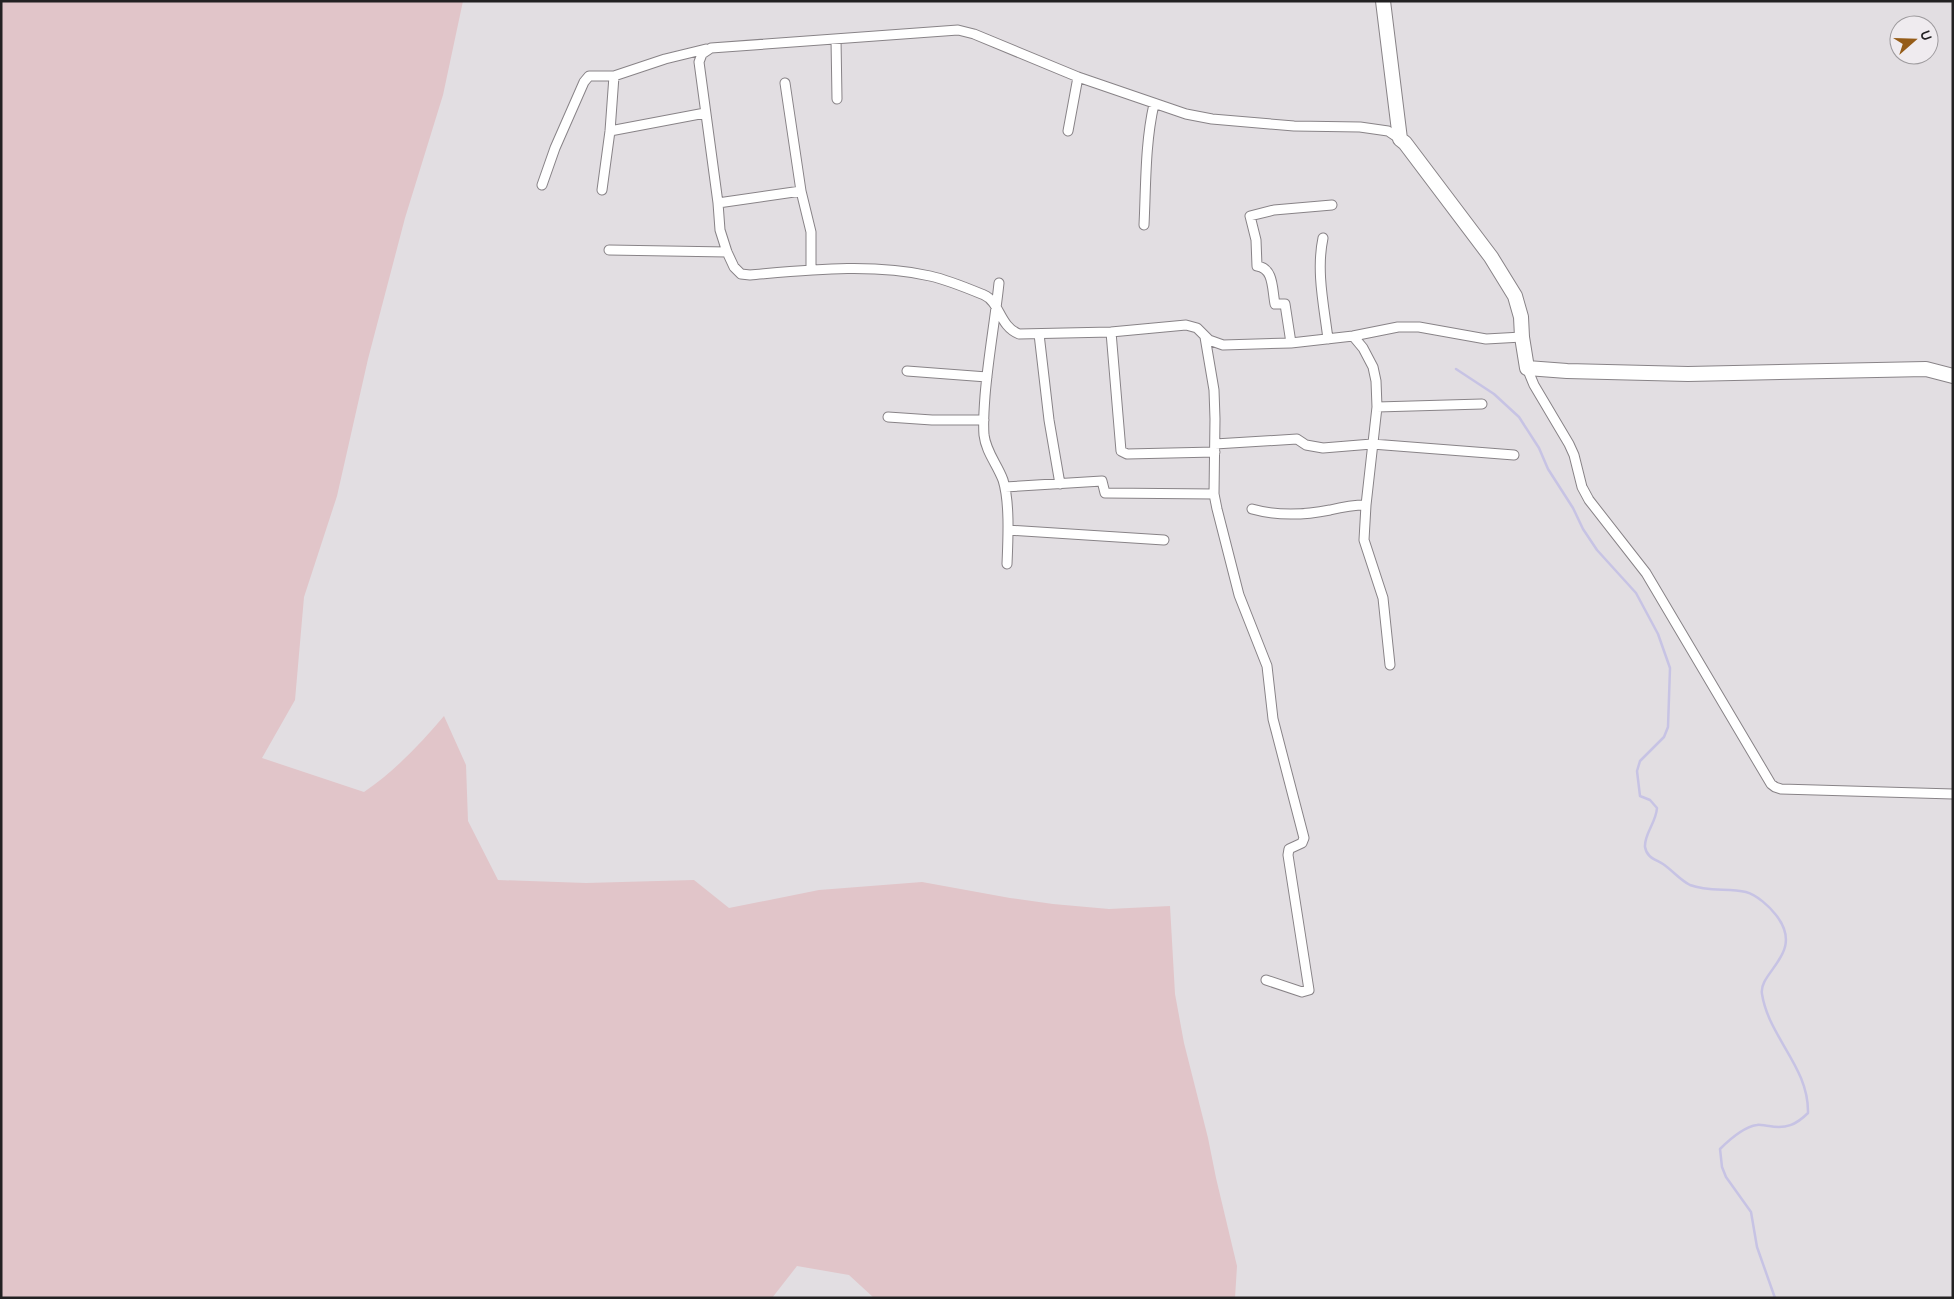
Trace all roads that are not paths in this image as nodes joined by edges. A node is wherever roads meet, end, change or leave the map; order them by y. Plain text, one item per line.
1 (1383, 1) edge
2 (836, 39) junction
3 (711, 48) junction
4 (614, 76) junction
5 (1078, 77) junction
6 (785, 83) dead end
7 (837, 99) dead end
8 (1154, 104) junction
9 (705, 113) junction
10 (610, 131) junction
11 (1068, 131) dead end
12 (1400, 139) junction
13 (542, 185) dead end
14 (602, 190) dead end
15 (802, 191) junction
16 (718, 203) junction
17 (1332, 205) dead end
18 (1144, 225) dead end
19 (1323, 238) dead end
20 (609, 250) dead end
21 (727, 252) junction
22 (811, 270) junction
23 (999, 283) dead end
24 (997, 310) junction
25 (1112, 332) junction
26 (1039, 334) junction
27 (1353, 336) junction
28 (1206, 337) junction
29 (1522, 337) junction
30 (1328, 339) junction
31 (1291, 342) junction
32 (1527, 368) junction
33 (907, 371) dead end
34 (1953, 376) edge
35 (987, 377) junction
36 (1482, 404) dead end
37 (1377, 407) junction
38 (888, 417) dead end
39 (984, 420) junction
40 (1372, 444) junction
41 (1215, 448) junction
42 (1514, 455) dead end
43 (1060, 484) junction
44 (1004, 487) junction
45 (1214, 494) junction
46 (1366, 504) junction
47 (1252, 509) dead end
48 (1008, 530) junction
49 (1164, 540) dead end
50 (1007, 564) dead end
51 (1390, 665) dead end
52 (1953, 794) edge
53 (1266, 980) dead end

1 - 12 street
2 - 3 street
2 - 5 street
2 - 7 street
3 - 4 street
3 - 9 street
4 - 10 street
4 - 13 street
5 - 8 street
5 - 11 street
6 - 15 street
8 - 12 street
8 - 18 street
9 - 10 street
9 - 16 street
10 - 14 street
12 - 29 street
15 - 16 street
15 - 22 street
16 - 21 street
17 - 31 street
19 - 30 street
20 - 21 street
21 - 22 street
22 - 24 street
23 - 24 street
24 - 26 street
24 - 35 street
25 - 26 street
25 - 28 street
25 - 41 street
26 - 43 street
27 - 29 street
27 - 30 street
27 - 37 street
28 - 31 street
28 - 41 street
29 - 32 street
30 - 31 street
32 - 34 street
32 - 52 street
33 - 35 street
35 - 39 street
36 - 37 street
37 - 40 street
38 - 39 street
39 - 44 street
40 - 41 street
40 - 42 street
40 - 46 street
41 - 45 street
43 - 44 street
43 - 45 street
44 - 48 street
45 - 53 street
46 - 47 street
46 - 51 street
48 - 49 street
48 - 50 street

